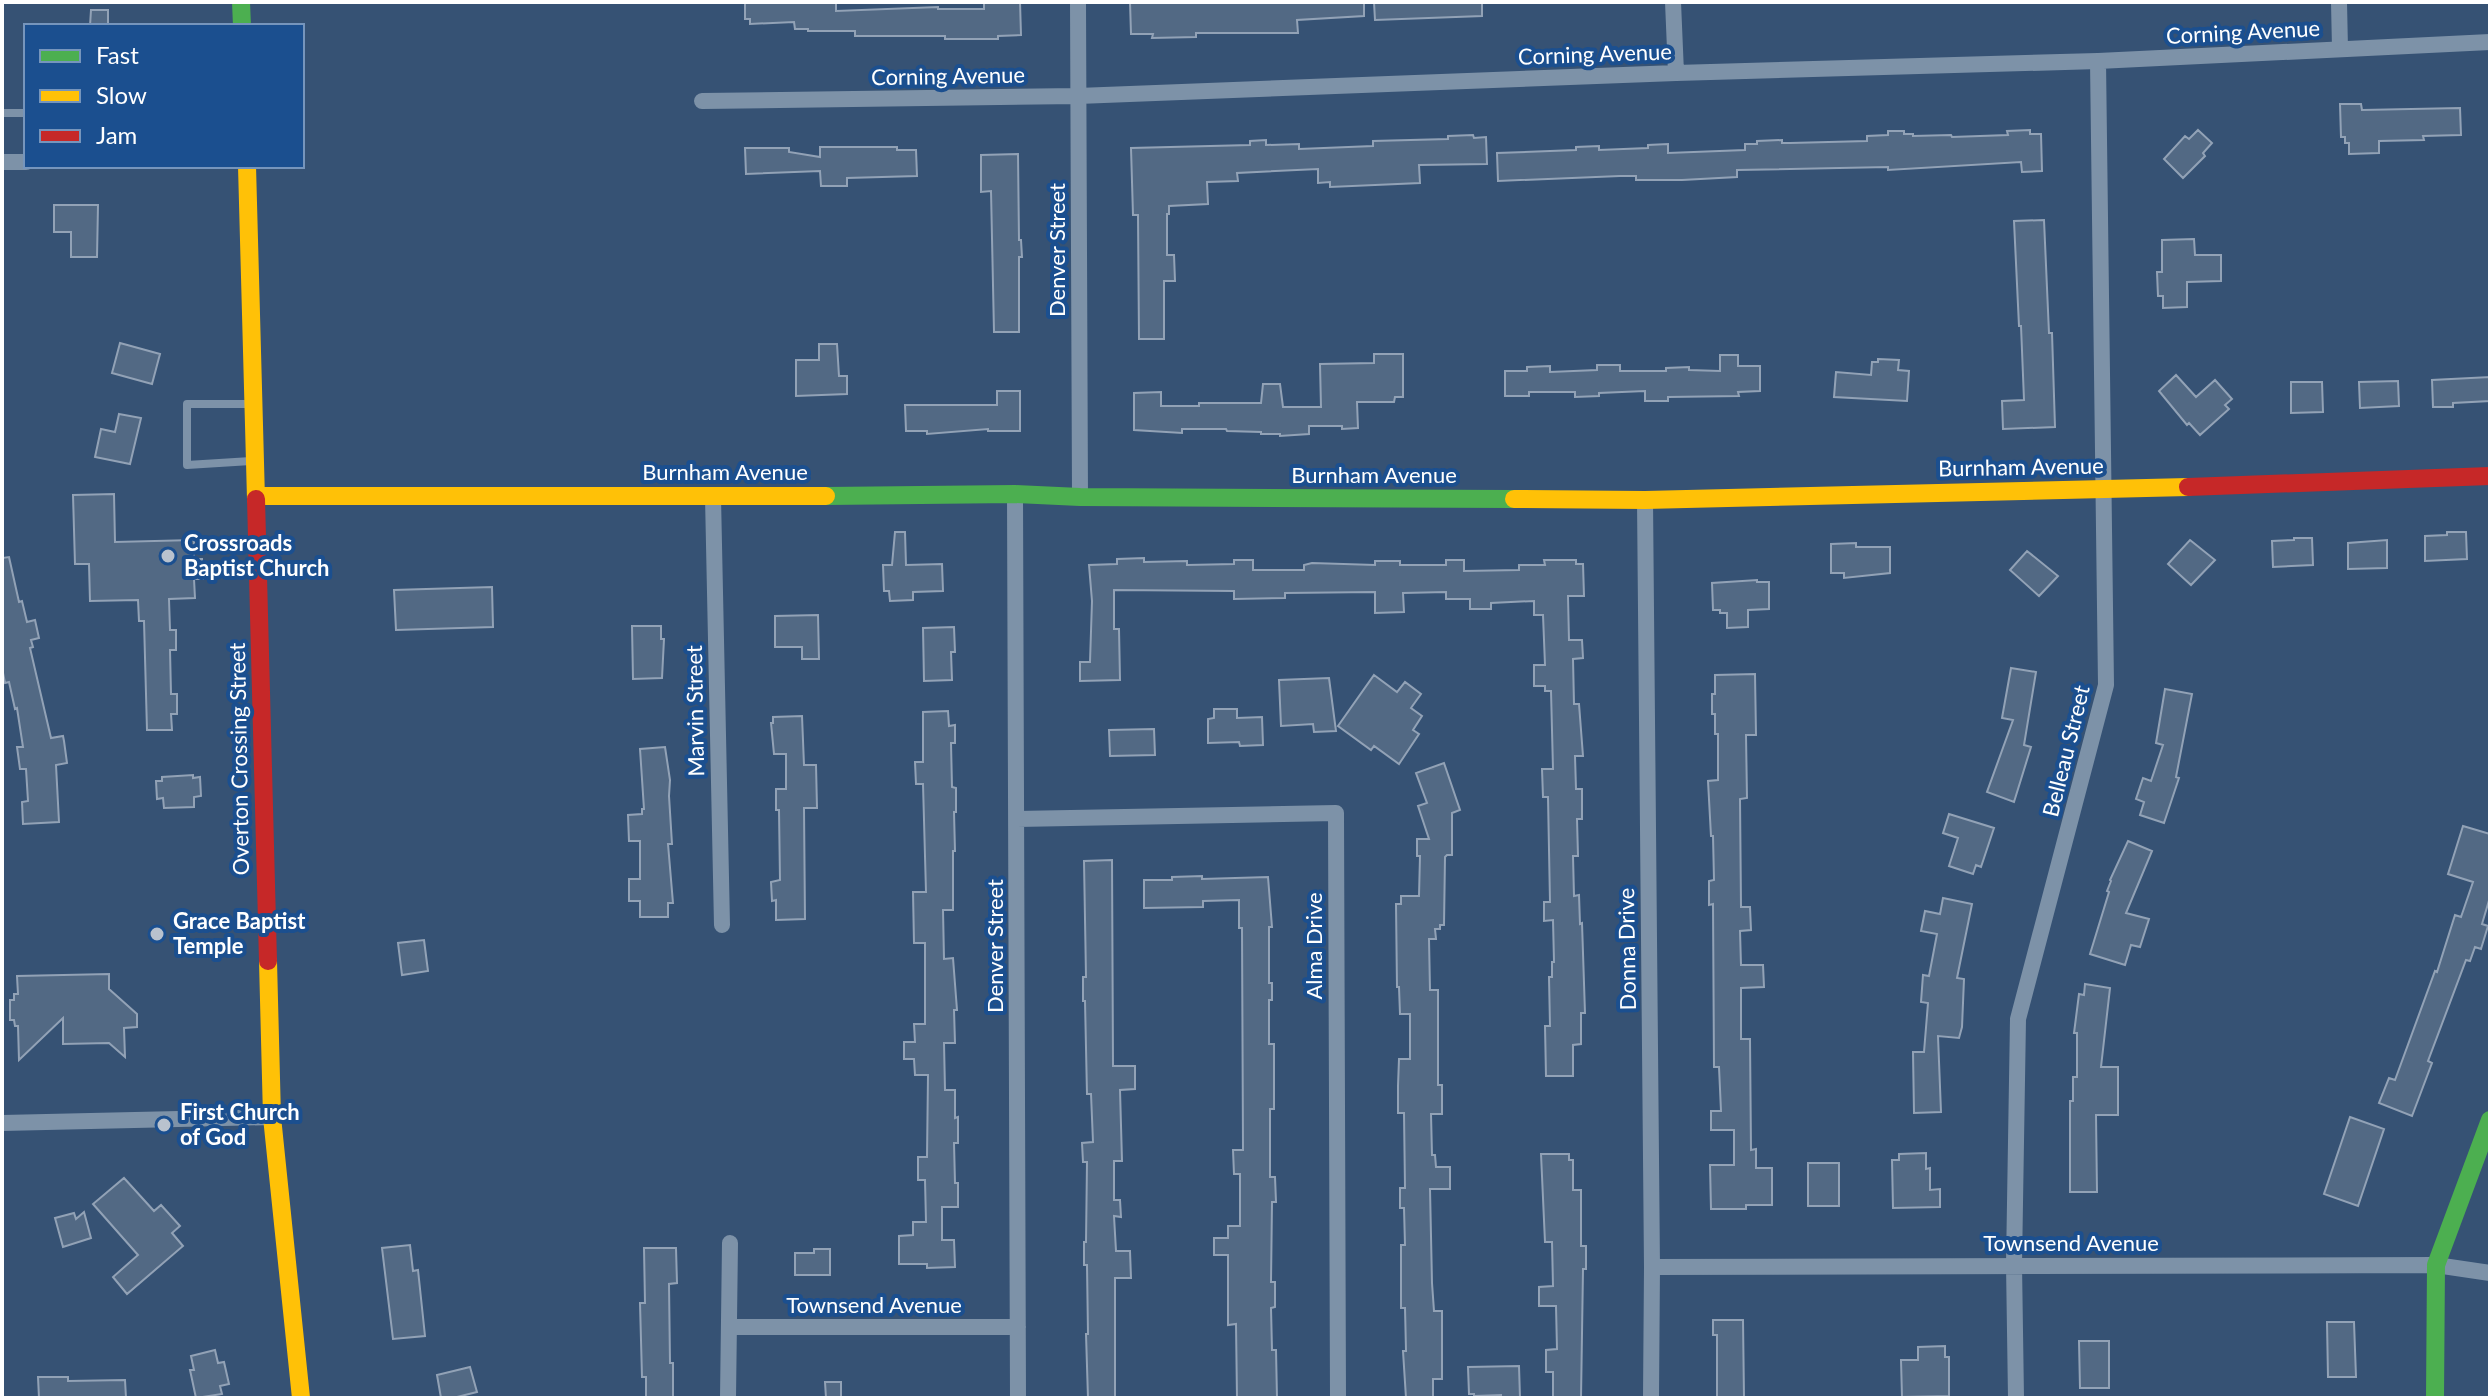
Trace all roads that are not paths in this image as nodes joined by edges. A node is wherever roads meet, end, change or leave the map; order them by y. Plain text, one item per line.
1 (241, 2) edge
2 (1078, 2) edge
3 (1673, 2) edge
4 (2339, 2) edge
5 (242, 24) edge
6 (2490, 42) edge
7 (2340, 49) junction
8 (2098, 61) junction
9 (1676, 73) junction
10 (1078, 96) junction
11 (702, 101) dead end
12 (2, 113) edge
13 (24, 113) edge
14 (2, 162) edge
15 (24, 162) edge
16 (247, 168) edge
17 (254, 404) junction
18 (256, 461) junction
19 (2490, 476) edge
20 (2105, 490) junction
21 (1015, 494) junction
22 (257, 496) junction
23 (713, 497) junction
24 (1080, 497) junction
25 (1645, 500) junction
26 (1017, 819) junction
27 (722, 925) dead end
28 (272, 1117) junction
29 (2490, 1120) edge
30 (2, 1123) edge
31 (730, 1243) dead end
32 (2014, 1264) junction
33 (2436, 1265) junction
34 (1652, 1267) junction
35 (2490, 1273) edge
36 (730, 1327) junction
37 (1018, 1327) junction
38 (301, 1398) edge
39 (728, 1398) edge
40 (1018, 1398) edge
41 (1338, 1398) edge
42 (1651, 1398) edge
43 (2016, 1398) edge
44 (2435, 1398) edge

1 - 5 street
2 - 10 street, Denver Street
3 - 9 street
4 - 7 street
6 - 7 street, Corning Avenue
7 - 8 street, Corning Avenue
8 - 9 street, Corning Avenue
8 - 20 street, Belleau Street
9 - 10 street, Corning Avenue
10 - 11 street, Corning Avenue
10 - 24 street, Denver Street
12 - 13 lane
14 - 15 street
16 - 17 street, Overton Crossing Street
17 - 18 street, Overton Crossing Street
17 - 18 lane
18 - 22 street, Overton Crossing Street
19 - 20 street, Burnham Avenue
20 - 25 street, Burnham Avenue
20 - 32 street, Belleau Street
21 - 23 street, Burnham Avenue
21 - 24 street, Burnham Avenue
21 - 26 street, Denver Street
22 - 23 street, Burnham Avenue
22 - 28 street, Overton Crossing Street
23 - 27 street, Marvin Street
24 - 25 street, Burnham Avenue
25 - 34 street, Donna Drive
26 - 37 street, Denver Street
26 - 41 street, Alma Drive
28 - 30 street
28 - 38 street, Overton Crossing Street
29 - 33 street
31 - 36 street
32 - 33 street, Townsend Avenue
32 - 34 street, Townsend Avenue
32 - 43 street, Belleau Street
33 - 35 street, Townsend Avenue
33 - 44 street
34 - 42 street, Donna Drive
36 - 37 street, Townsend Avenue
36 - 39 street
37 - 40 street, Denver Street

